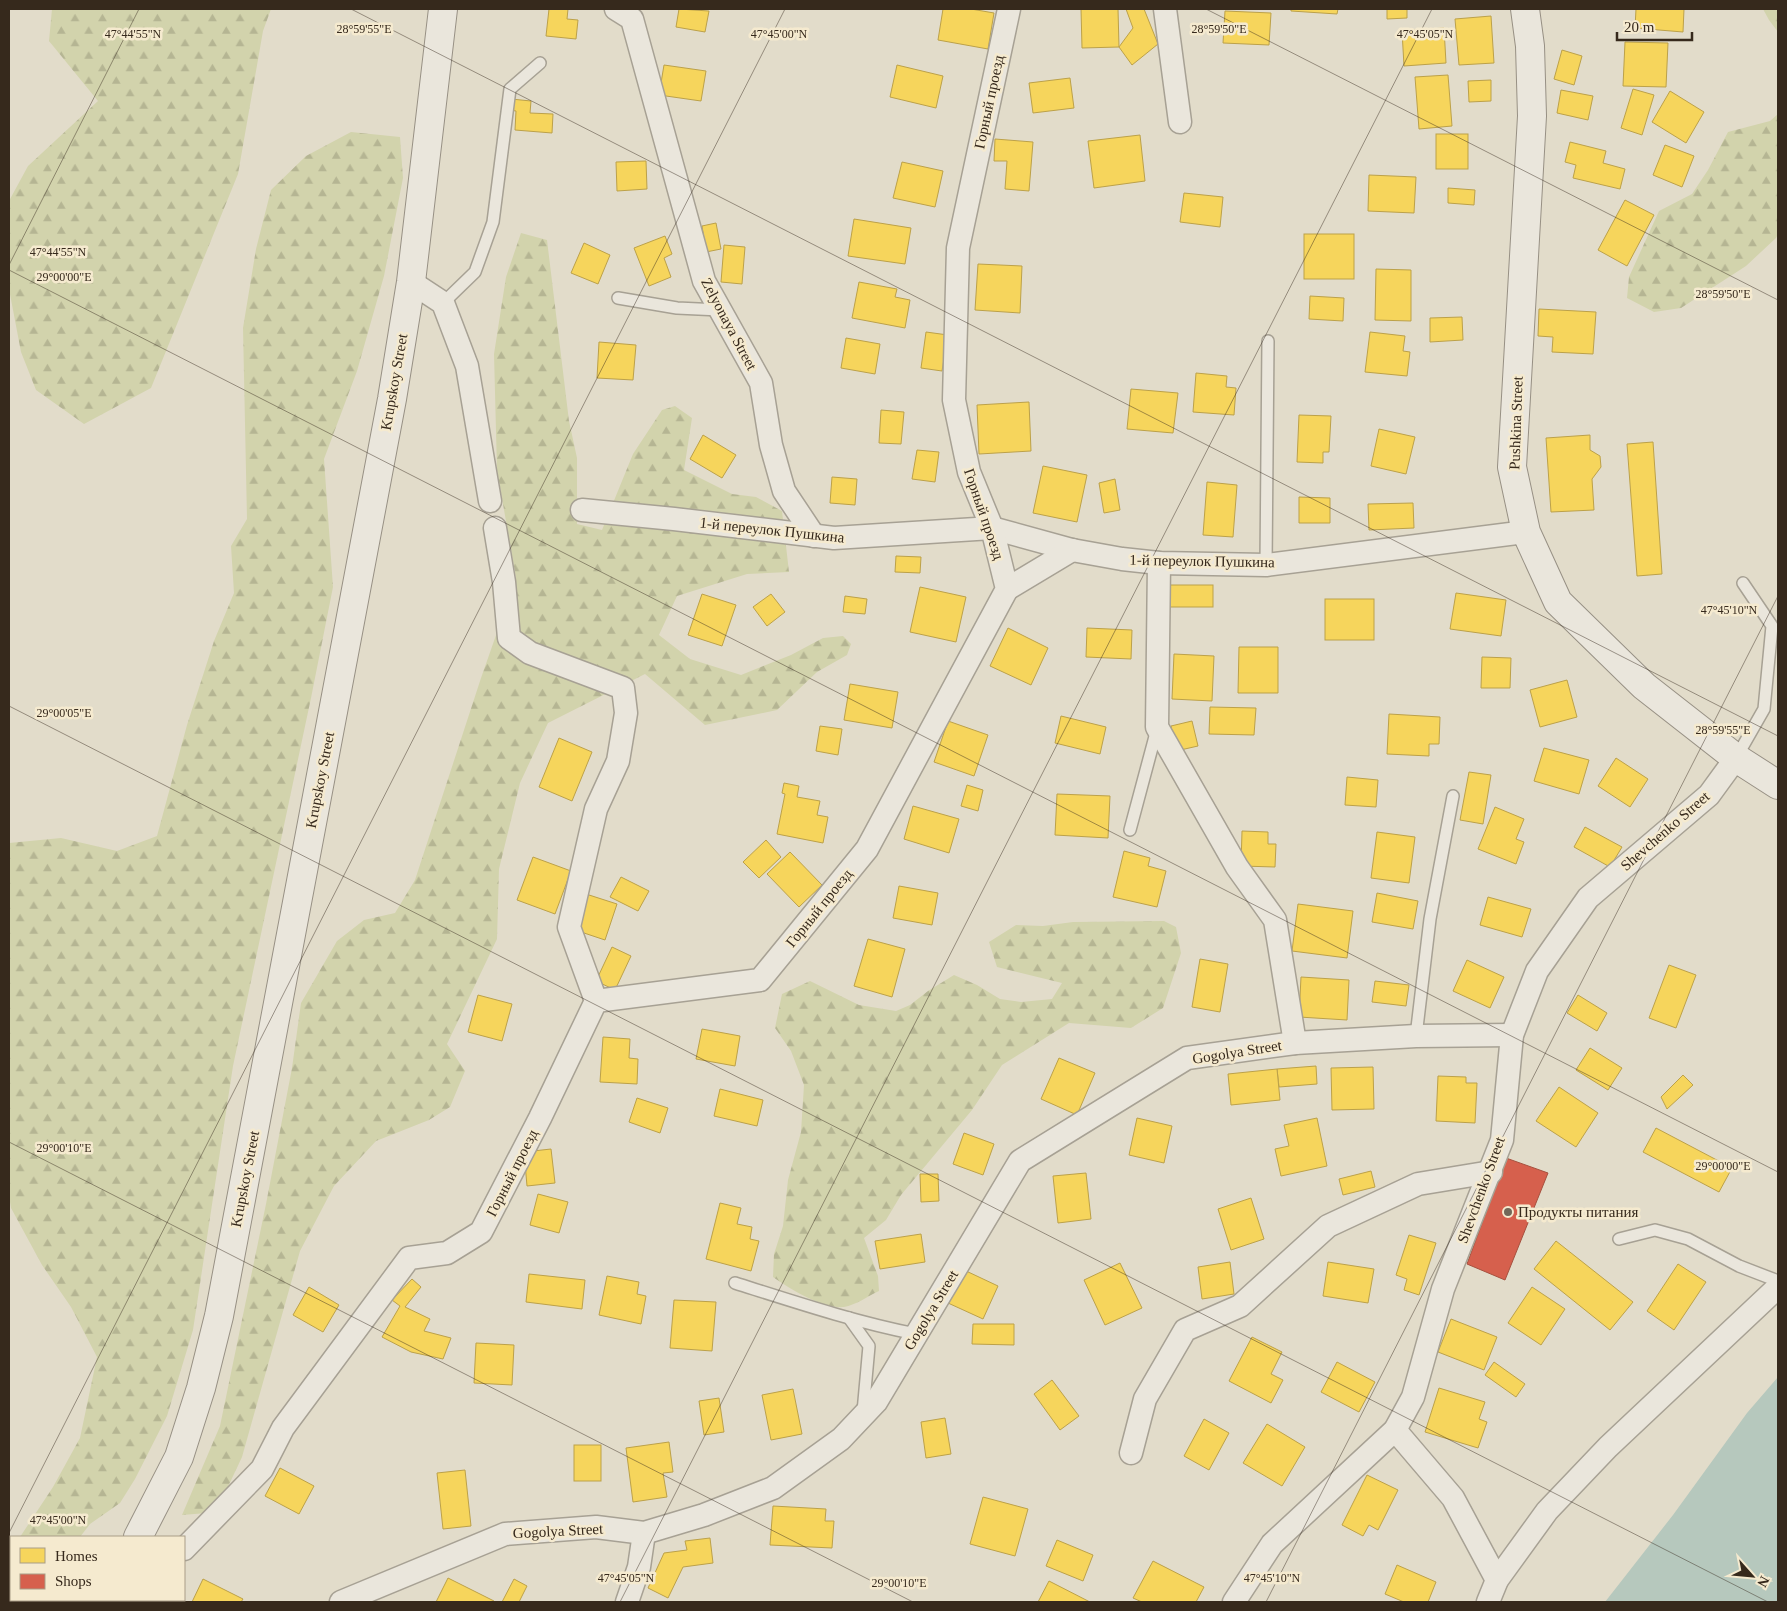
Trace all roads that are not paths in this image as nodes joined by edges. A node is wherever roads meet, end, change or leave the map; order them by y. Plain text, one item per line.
1 (443, 9) edge
2 (1009, 9) edge
3 (1165, 9) edge
4 (1525, 9) edge
5 (627, 12) edge
6 (540, 63) dead end
7 (1180, 122) dead end
8 (411, 282) junction
9 (618, 298) dead end
10 (443, 303) junction
11 (720, 310) junction
12 (1268, 341) dead end
13 (490, 501) dead end
14 (582, 510) dead end
15 (495, 528) dead end
16 (992, 528) junction
17 (1526, 532) junction
18 (814, 536) junction
19 (1072, 550) junction
20 (1159, 562) junction
21 (1266, 565) junction
22 (1743, 583) dead end
23 (1007, 589) junction
24 (1157, 727) junction
25 (1736, 758) junction
26 (1778, 785) edge
27 (1453, 796) dead end
28 (1130, 830) dead end
29 (596, 1001) junction
30 (1512, 1035) junction
31 (1416, 1036) junction
32 (1295, 1043) junction
33 (1491, 1172) junction
34 (1619, 1239) dead end
35 (1778, 1281) edge
36 (735, 1283) dead end
37 (1778, 1287) edge
38 (849, 1318) junction
39 (916, 1334) junction
40 (863, 1416) junction
41 (1396, 1430) junction
42 (1131, 1453) dead end
43 (644, 1533) junction
44 (139, 1536) edge
45 (185, 1548) edge
46 (1498, 1580) junction
47 (101, 1601) edge
48 (107, 1602) edge
49 (341, 1602) edge
50 (628, 1602) edge
51 (1234, 1602) edge
52 (1488, 1602) edge

1 - 8 street, Krupskoy Street
2 - 16 street, Горный проезд
3 - 7 street
4 - 17 street, Pushkina Street
5 - 11 street, Zelyonaya Street
6 - 10 lane
8 - 10 street
8 - 44 street, Krupskoy Street
9 - 11 lane
10 - 13 street
11 - 18 street, Zelyonaya Street
12 - 21 lane
14 - 18 street, 1-й переулок Пушкина
15 - 29 street
16 - 18 street, 1-й переулок Пушкина
16 - 19 street, 1-й переулок Пушкина
16 - 23 street, Горный проезд
17 - 21 street, 1-й переулок Пушкина
17 - 25 street, Pushkina Street
19 - 20 street, 1-й переулок Пушкина
19 - 23 street
20 - 21 street, 1-й переулок Пушкина
20 - 24 street
22 - 25 lane
23 - 29 street, Горный проезд
24 - 28 lane
24 - 32 street
25 - 26 street, Pushkina Street
25 - 30 street, Shevchenko Street
27 - 31 lane
29 - 45 street, Горный проезд
30 - 31 street, Gogolya Street
30 - 33 street, Shevchenko Street
31 - 32 street, Gogolya Street
32 - 39 street, Gogolya Street
33 - 41 street, Shevchenko Street
33 - 42 street
34 - 35 lane
36 - 38 lane
37 - 46 street
38 - 39 lane
38 - 40 lane
39 - 40 street, Gogolya Street
40 - 43 street, Gogolya Street
41 - 46 street
41 - 51 street, Shevchenko Street
43 - 49 street, Gogolya Street
43 - 50 street
46 - 52 street
47 - 48 street

